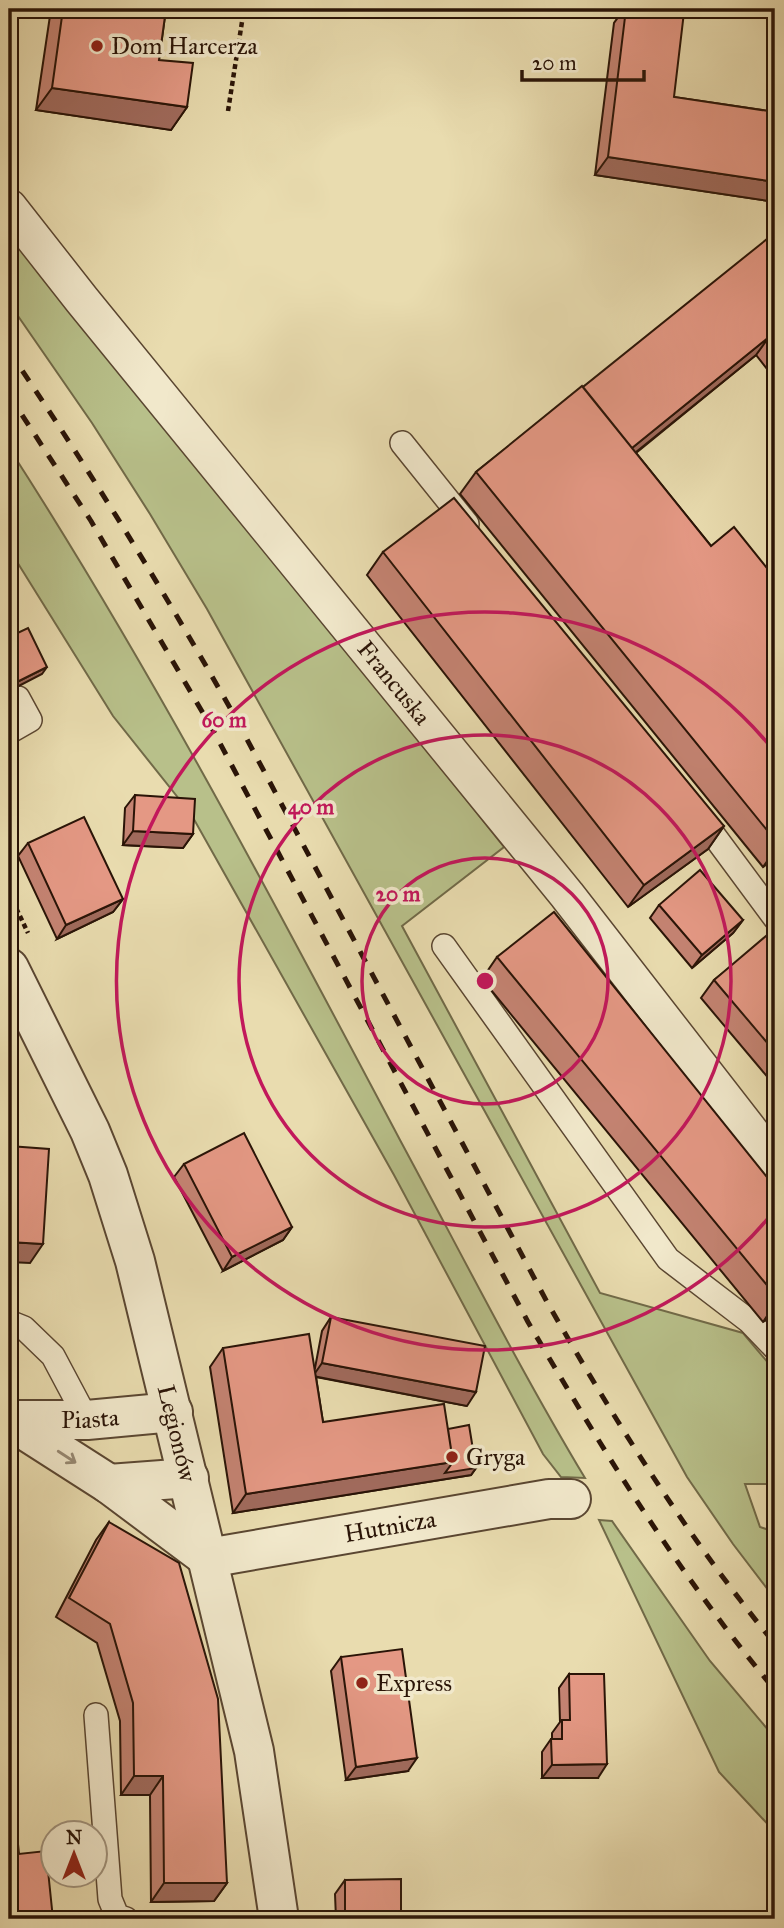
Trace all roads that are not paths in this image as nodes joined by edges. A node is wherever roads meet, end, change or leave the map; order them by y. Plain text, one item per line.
1 (9, 207) edge
2 (402, 443) dead end
3 (480, 540) edge
4 (18, 698) dead end
5 (9, 732) edge
6 (688, 801) edge
7 (775, 918) edge
8 (444, 946) dead end
9 (21, 956) edge
10 (775, 1163) edge
11 (9, 1322) edge
12 (775, 1348) edge
13 (173, 1412) junction
14 (9, 1420) edge
15 (87, 1420) junction
16 (189, 1478) junction
17 (110, 1484) junction
18 (571, 1499) dead end
19 (208, 1558) junction
20 (96, 1715) dead end
21 (126, 1919) edge
22 (275, 1919) edge

1 - 10 street, Francuska
2 - 3 lane
4 - 5 lane
6 - 7 lane
8 - 12 lane
9 - 13 street, Legionów
11 - 15 lane
13 - 15 street, Piasta
13 - 16 street, Legionów
14 - 15 street, Piasta
14 -> 17 street, Piasta
16 - 17 street
16 - 19 street, Legionów
17 - 19 street, Piasta
18 - 19 street, Hutnicza
19 - 22 street, Legionów
20 - 21 lane

